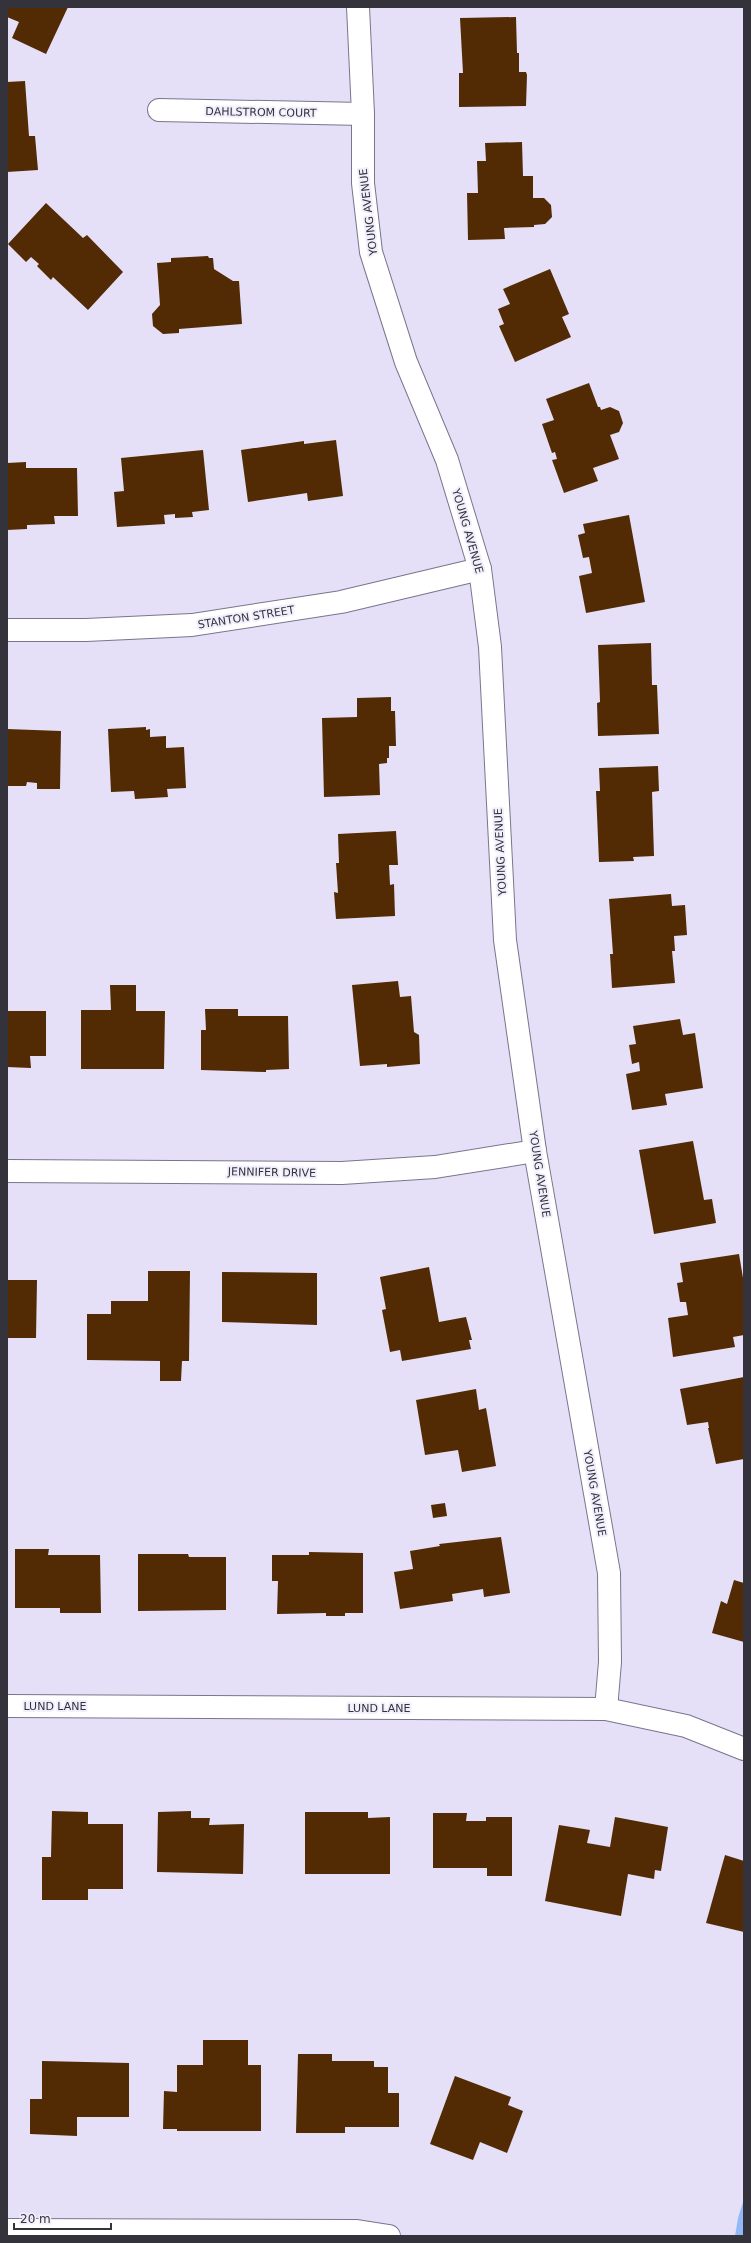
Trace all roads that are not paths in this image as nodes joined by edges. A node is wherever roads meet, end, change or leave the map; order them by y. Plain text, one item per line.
1 (358, 7) edge
2 (160, 110) dead end
3 (363, 114) junction
4 (480, 569) junction
5 (7, 630) edge
6 (536, 1151) junction
7 (7, 1171) edge
8 (7, 1706) edge
9 (606, 1709) junction
10 (744, 1750) edge
11 (7, 2230) edge
12 (389, 2236) edge

1 - 3 street, YOUNG AVENUE
2 - 3 street, DAHLSTROM COURT
3 - 4 street, YOUNG AVENUE
4 - 5 street, STANTON STREET
4 - 6 street, YOUNG AVENUE
6 - 7 street, JENNIFER DRIVE
6 - 9 street, YOUNG AVENUE
8 - 9 street, LUND LANE
9 - 10 street, LUND LANE
11 - 12 street

